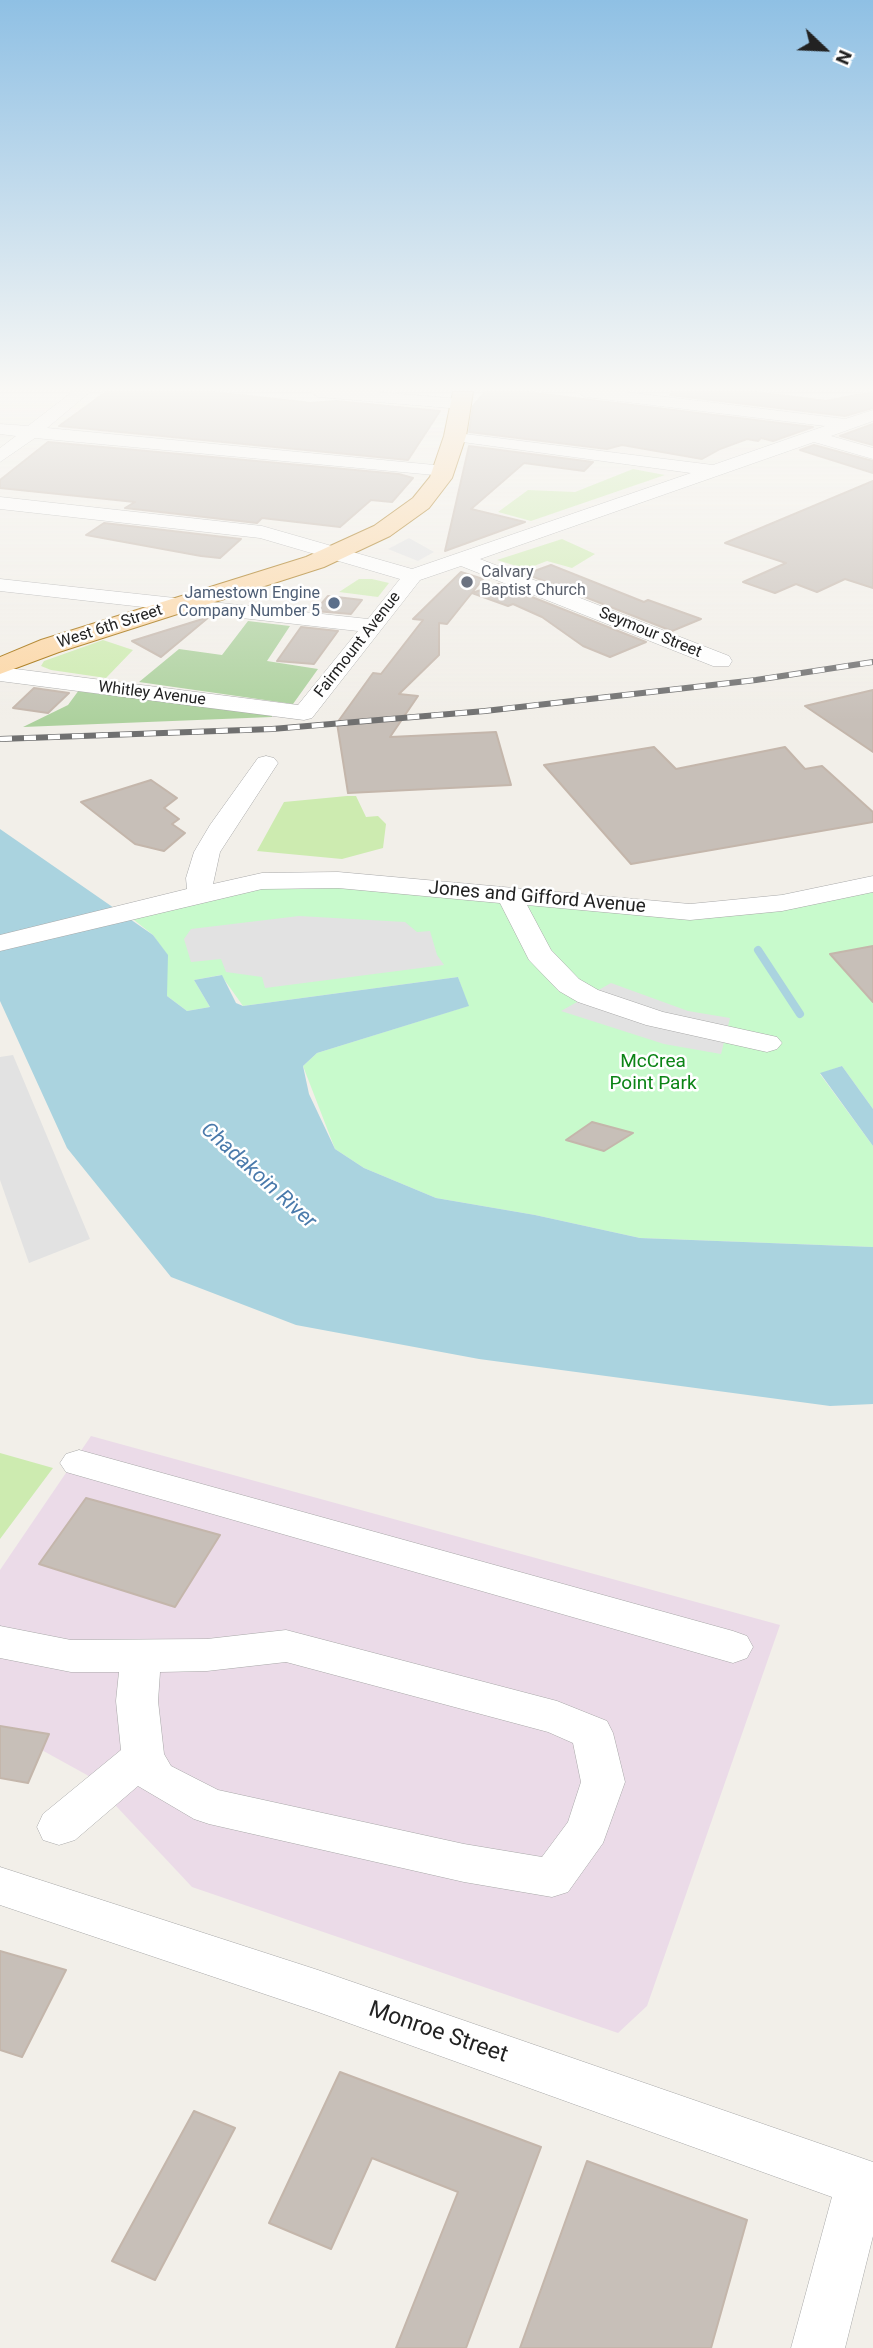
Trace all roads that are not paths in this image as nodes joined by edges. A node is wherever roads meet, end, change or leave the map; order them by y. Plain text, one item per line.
1 (422, 502) edge
2 (628, 502) edge
3 (0, 503) edge
4 (341, 552) junction
5 (462, 559) junction
6 (413, 576) junction
7 (0, 585) edge
8 (181, 604) junction
9 (373, 626) junction
10 (722, 661) dead end
11 (0, 666) edge
12 (0, 674) edge
13 (304, 713) joint
14 (266, 763) dead end
15 (873, 884) edge
16 (201, 894) junction
17 (509, 895) junction
18 (0, 943) edge
19 (767, 1043) dead end
20 (79, 1463) dead end
21 (0, 1642) edge
22 (733, 1647) dead end
23 (141, 1656) junction
24 (143, 1757) junction
25 (59, 1827) dead end
26 (0, 1886) edge
27 (867, 2185) edge
28 (818, 2348) edge

1 - 4 main road
2 - 5 street
3 - 4 street, Fairmount Avenue
4 - 6 street, Fairmount Avenue
4 - 8 main road, West 6th Street
5 - 6 street
5 - 10 street, Seymour Street
6 - 9 street, Fairmount Avenue
7 - 8 street
8 - 9 street
8 - 11 main road, West 6th Street
9 - 13 street, Fairmount Avenue
12 - 13 street, Whitley Avenue
14 - 16 street
15 - 17 street, Jones and Gifford Avenue
16 - 17 street, Jones and Gifford Avenue
16 - 18 street
17 - 19 street
20 - 22 street
21 - 23 street
23 - 24 street
23 - 24 street
24 - 25 street
26 - 27 street, Monroe Street
27 - 28 street

